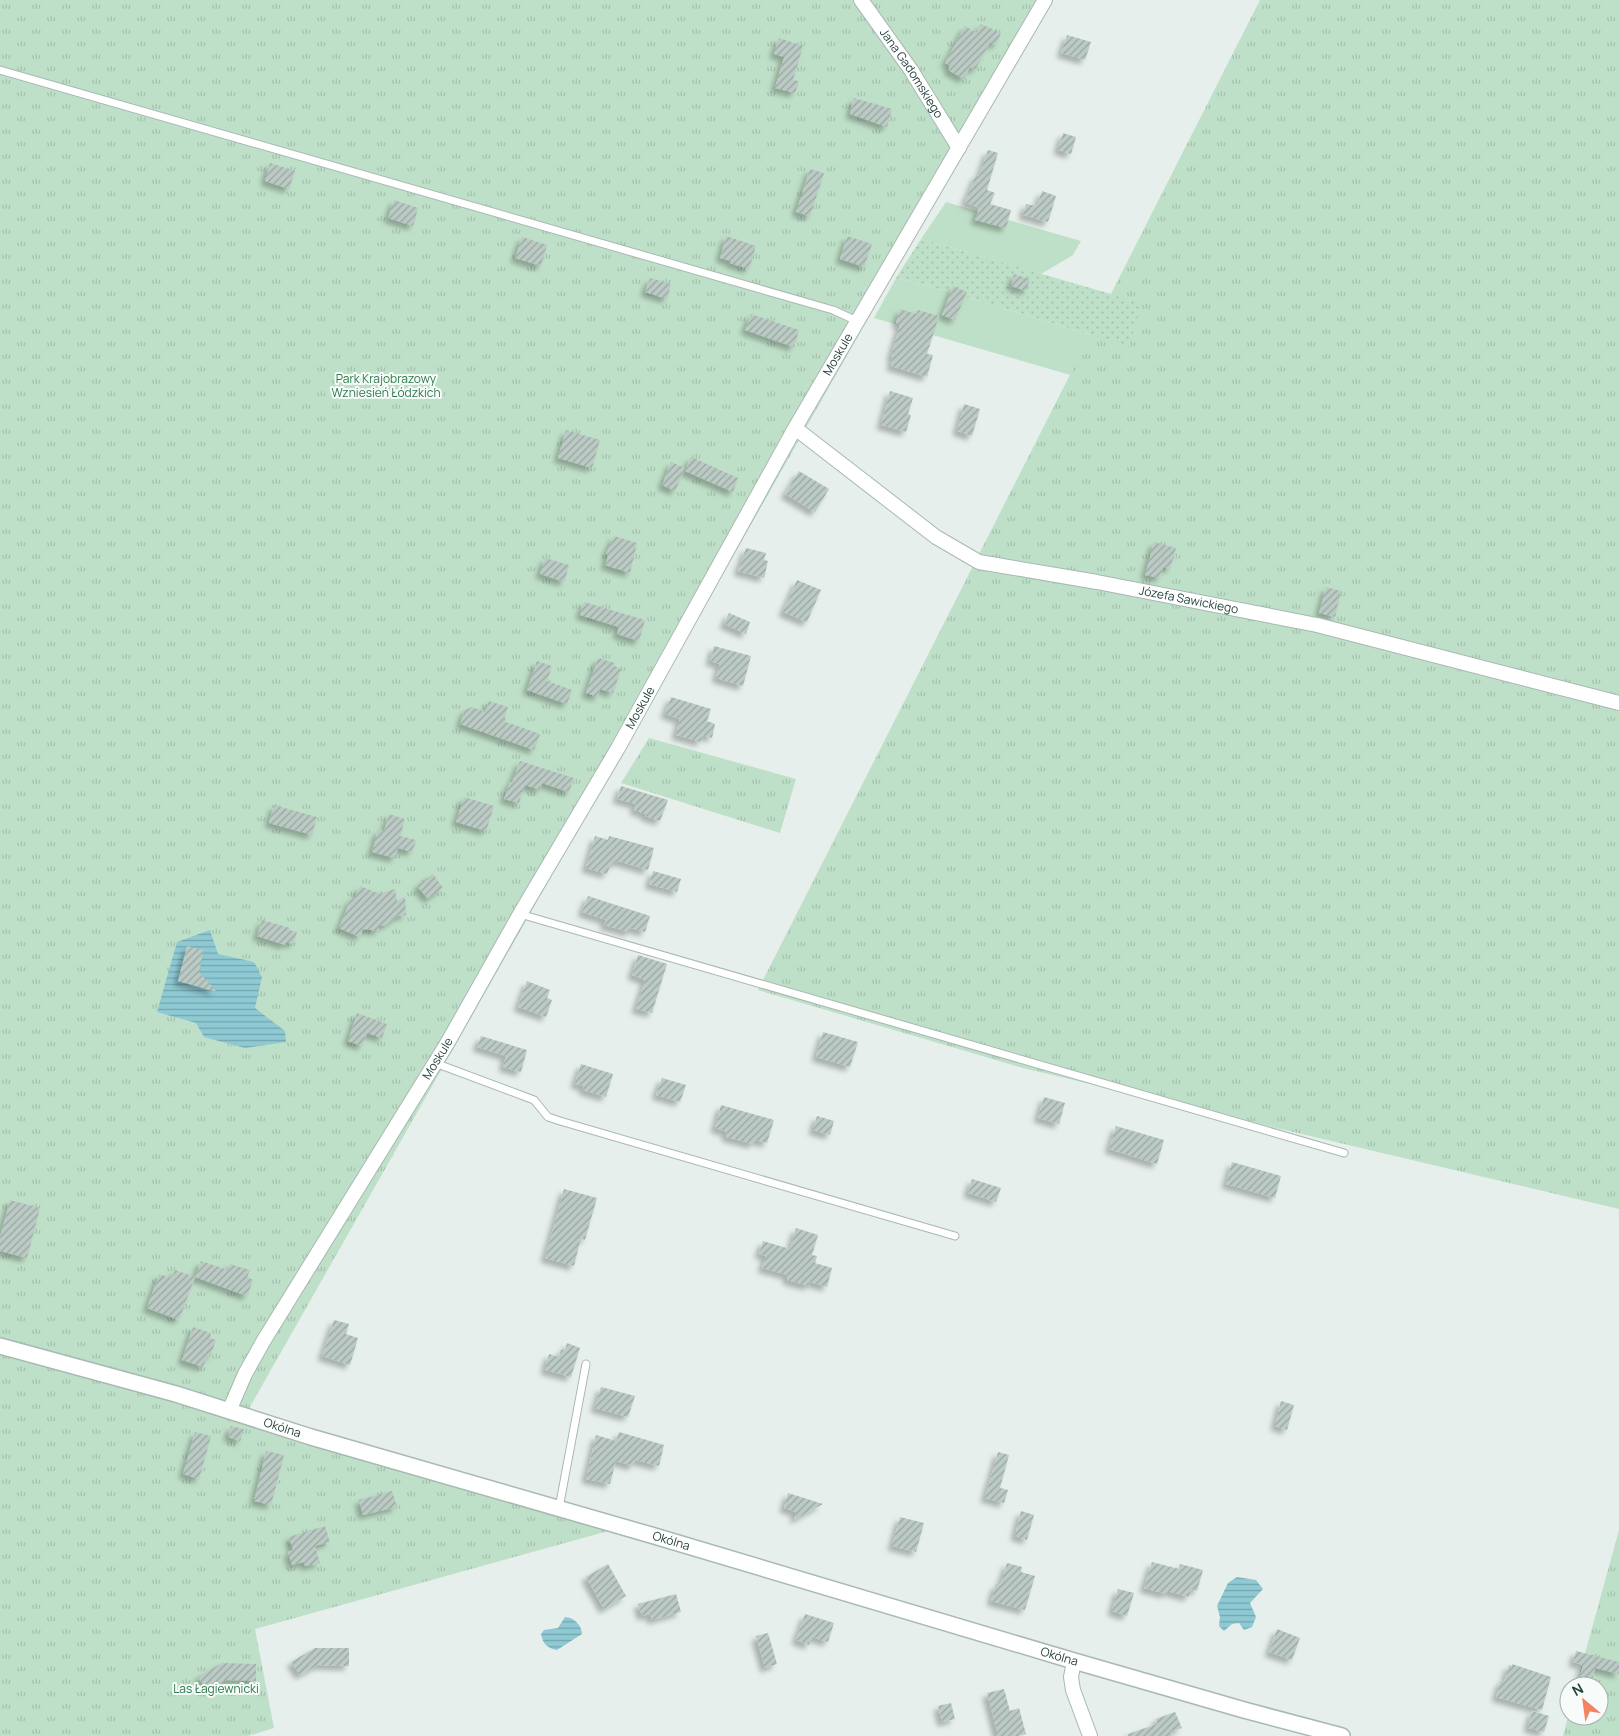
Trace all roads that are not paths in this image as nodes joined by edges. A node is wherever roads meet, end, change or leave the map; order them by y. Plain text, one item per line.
1 (861, 0) edge
2 (1045, 0) edge
3 (0, 70) edge
4 (959, 148) junction
5 (858, 321) junction
6 (795, 428) junction
7 (1619, 703) edge
8 (520, 914) junction
9 (435, 1062) junction
10 (1344, 1154) dead end
11 (955, 1236) dead end
12 (0, 1346) edge
13 (586, 1364) dead end
14 (229, 1411) junction
15 (559, 1509) junction
16 (1074, 1661) junction
17 (1090, 1736) edge
18 (1342, 1736) edge

1 - 4 street, Jana Gadomskiego
2 - 4 street, Moskule
3 - 5 lane
4 - 5 street, Moskule
5 - 6 street, Moskule
6 - 7 street, Józefa Sawickiego
6 - 8 street, Moskule
8 - 9 street, Moskule
8 - 10 lane
9 - 11 lane
9 - 14 street, Moskule
12 - 14 street, Okólna
13 - 15 lane
14 - 15 street, Okólna
15 - 16 street, Okólna
16 - 17 street
16 - 18 street, Okólna

